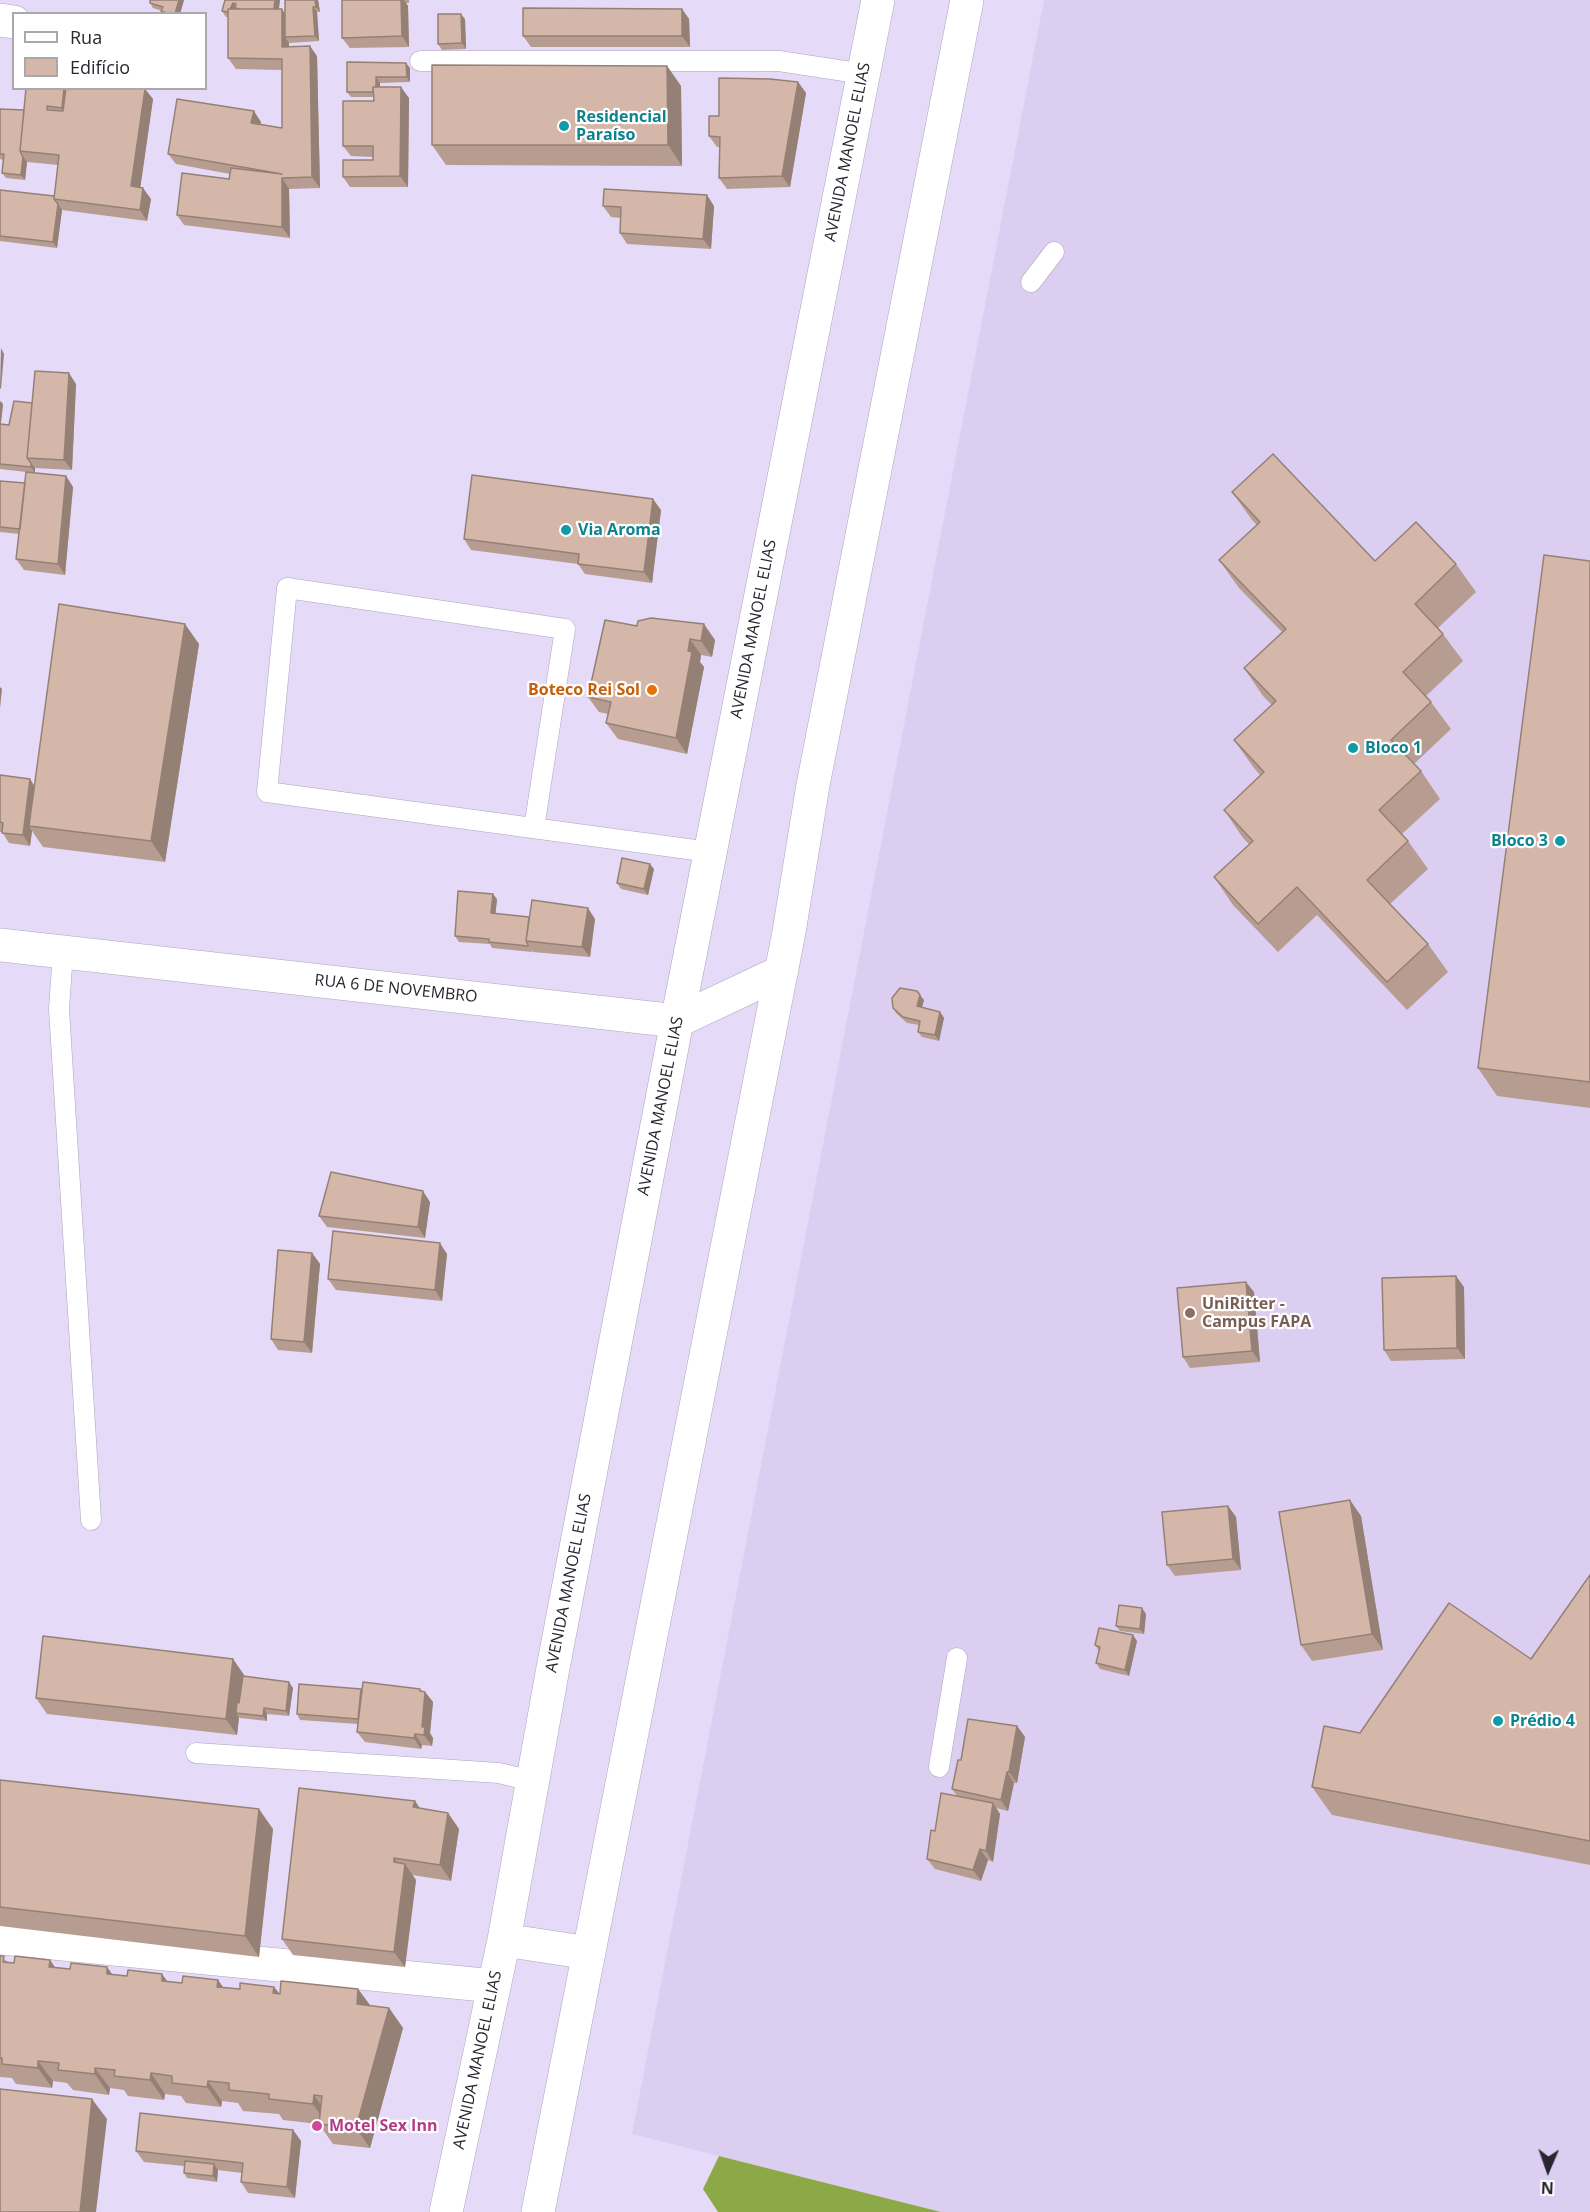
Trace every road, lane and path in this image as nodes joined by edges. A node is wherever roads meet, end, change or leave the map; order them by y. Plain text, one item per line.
1 (878, 0) edge
2 (967, 0) edge
3 (420, 62) dead end
4 (864, 74) junction
5 (1054, 252) dead end
6 (1030, 282) dead end
7 (534, 828) junction
8 (710, 852) junction
9 (0, 945) edge
10 (63, 952) junction
11 (781, 972) junction
12 (677, 1021) junction
13 (91, 1520) dead end
14 (957, 1658) dead end
15 (196, 1753) dead end
16 (939, 1767) dead end
17 (532, 1781) junction
18 (0, 1938) edge
19 (504, 1940) junction
20 (589, 1953) junction
21 (494, 1986) junction
22 (446, 2212) edge
23 (538, 2212) edge

1 - 4 main road, AVENIDA MANOEL ELIAS
2 - 11 main road
3 - 4 lane
4 - 8 main road, AVENIDA MANOEL ELIAS
5 - 6 lane
7 - 7 lane
7 - 8 lane
8 - 12 main road, AVENIDA MANOEL ELIAS
9 - 10 main road, RUA 6 DE NOVEMBRO
10 - 12 main road, RUA 6 DE NOVEMBRO
10 - 13 lane
11 - 12 main road
11 - 20 main road
12 - 17 main road, AVENIDA MANOEL ELIAS
14 - 16 lane
15 - 17 lane
17 - 19 main road, AVENIDA MANOEL ELIAS
18 - 21 main road
19 - 20 main road
19 - 21 main road, AVENIDA MANOEL ELIAS
20 - 23 main road
21 - 22 main road, AVENIDA MANOEL ELIAS

